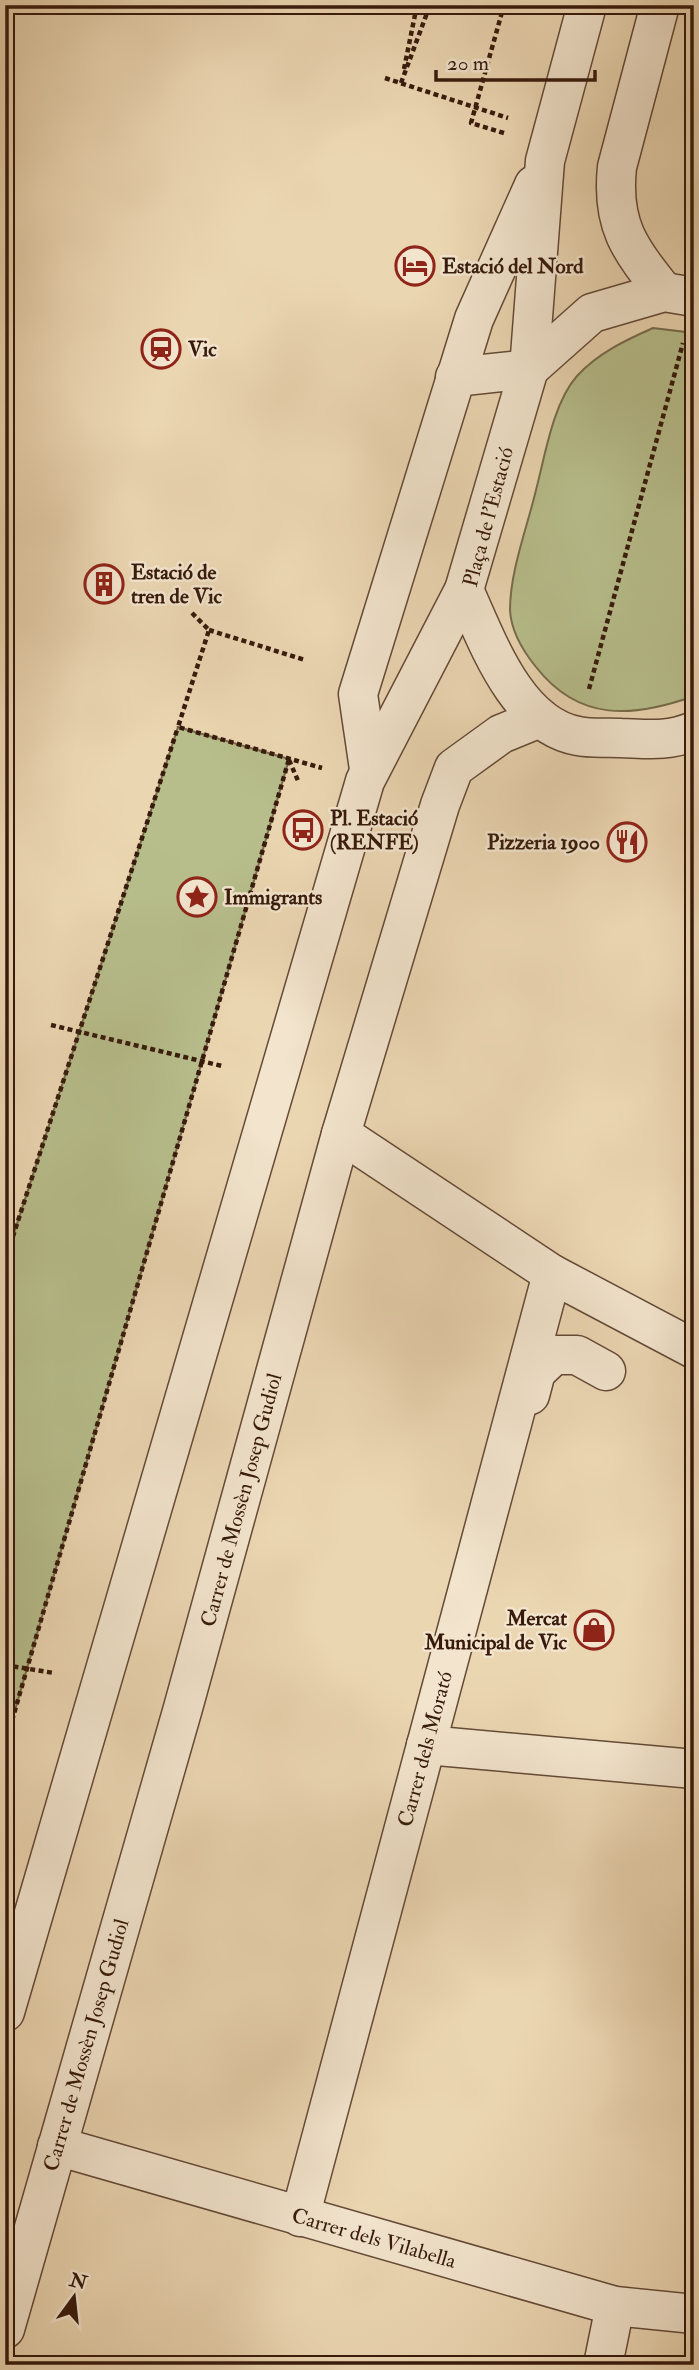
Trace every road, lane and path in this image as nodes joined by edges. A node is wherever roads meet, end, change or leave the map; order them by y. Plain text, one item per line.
1 (417, 5) edge
2 (430, 5) edge
3 (504, 5) edge
4 (587, 5) edge
5 (660, 5) edge
6 (385, 78) dead end
7 (401, 83) junction
8 (475, 108) junction
9 (498, 115) dead end
10 (493, 130) dead end
11 (545, 160) junction
12 (682, 307) edge
13 (529, 369) junction
14 (456, 377) junction
15 (464, 590) junction
16 (192, 613) dead end
17 (209, 630) junction
18 (305, 660) dead end
19 (540, 718) junction
20 (178, 727) junction
21 (694, 731) edge
22 (576, 736) junction
23 (289, 759) junction
24 (305, 763) dead end
25 (299, 783) dead end
26 (364, 785) junction
27 (51, 1026) dead end
28 (80, 1032) junction
29 (202, 1061) junction
30 (222, 1066) dead end
31 (341, 1134) junction
32 (5, 1261) edge
33 (552, 1274) junction
34 (694, 1349) edge
35 (606, 1371) dead end
36 (5, 1745) edge
37 (426, 1745) junction
38 (694, 1769) edge
39 (5, 2012) edge
40 (57, 2146) junction
41 (300, 2217) junction
42 (615, 2306) junction
43 (694, 2314) edge
44 (5, 2329) edge
45 (603, 2365) edge

1 - 7 path
2 - 7 path
3 - 8 path
4 - 11 street
5 - 12 street
6 - 7 path
7 - 8 path
8 - 9 path
8 - 10 path
11 - 13 street, Plaça de l'Estació
11 - 14 street
12 - 13 street
12 - 22 path
13 - 14 street
13 - 15 street, Plaça de l'Estació
14 - 26 street
15 - 19 street, Plaça de l'Estació
15 - 26 street
16 - 17 path
17 - 18 path
17 - 20 path
19 - 22 street, Plaça de l'Estació
19 - 31 street, Carrer de Mossèn Josep Gudiol
20 - 23 path
20 - 28 path
21 - 22 street, Plaça de l'Estació
23 - 24 path
23 - 25 path
23 - 29 path
26 - 39 street
27 - 28 path
28 - 29 path
28 - 32 path
29 - 30 path
29 - 36 path
31 - 33 street
31 - 40 street, Carrer de Mossèn Josep Gudiol
33 - 34 street
33 - 37 street, Carrer dels Morató
35 - 37 street
37 - 38 street
37 - 41 street, Carrer dels Morató
40 - 41 street, Carrer dels Vilabella
40 - 44 street, Carrer de Mossèn Josep Gudiol
41 - 42 street, Carrer dels Vilabella
42 - 43 street, Carrer dels Vilabella
42 - 45 street

